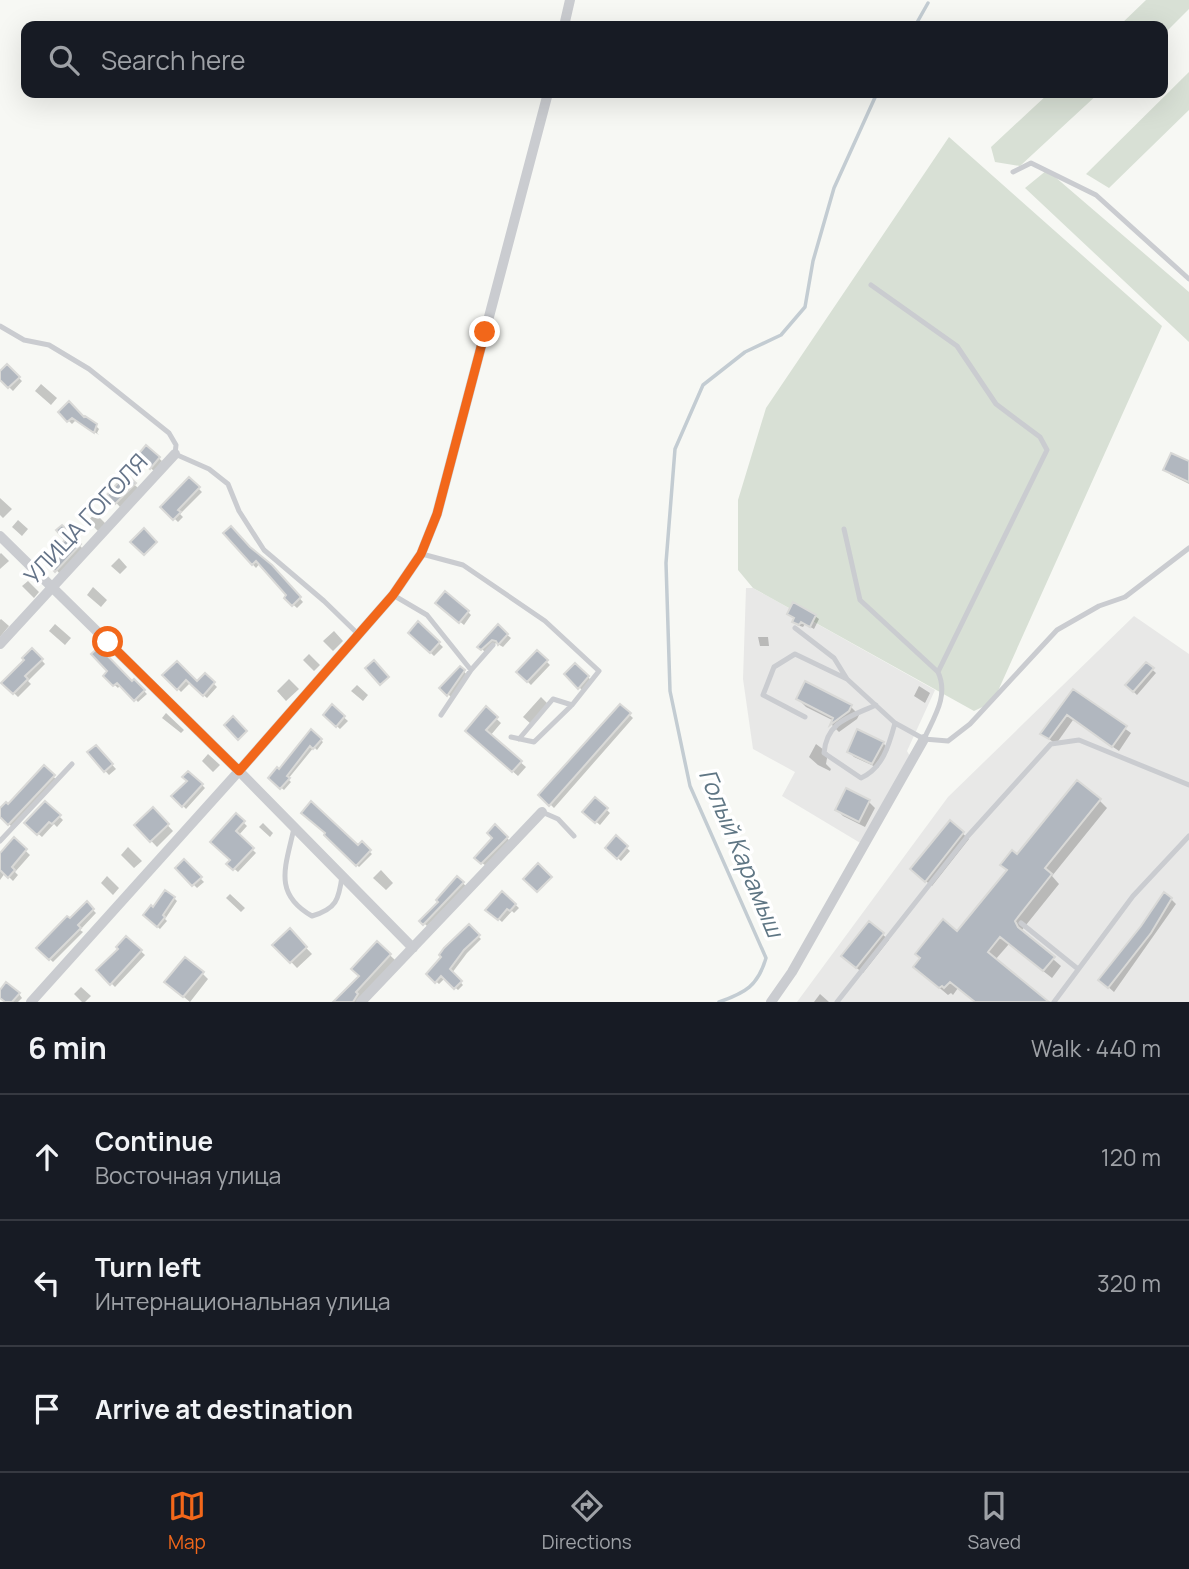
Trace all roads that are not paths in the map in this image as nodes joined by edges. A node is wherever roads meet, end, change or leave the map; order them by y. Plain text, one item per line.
1 (570, 0) edge
2 (565, 21) edge
3 (547, 98) edge
4 (1013, 173) dead end
5 (1189, 279) edge
6 (871, 285) dead end
7 (0, 326) edge
8 (175, 454) junction
9 (844, 529) dead end
10 (0, 536) edge
11 (1189, 548) edge
12 (421, 554) junction
13 (52, 587) junction
14 (393, 595) junction
15 (795, 628) dead end
16 (358, 634) junction
17 (0, 644) edge
18 (493, 645) dead end
19 (471, 670) junction
20 (938, 672) junction
21 (846, 679) junction
22 (572, 705) junction
23 (876, 705) junction
24 (441, 715) dead end
25 (804, 717) dead end
26 (895, 723) junction
27 (511, 737) dead end
28 (519, 739) junction
29 (924, 739) junction
30 (72, 764) dead end
31 (239, 771) junction
32 (1189, 785) edge
33 (542, 813) joint
34 (294, 828) junction
35 (574, 836) dead end
36 (1189, 836) edge
37 (0, 842) edge
38 (342, 876) junction
39 (1021, 923) dead end
40 (412, 948) junction
41 (1078, 970) junction
42 (34, 1001) edge
43 (361, 1002) edge
44 (771, 1002) edge
45 (837, 1002) edge
46 (1054, 1002) edge

1 - 2 street
3 - 12 street
4 - 5 lane
6 - 20 lane
7 - 8 lane
8 - 13 street, УЛИЦА ГОГОЛЯ
8 - 16 lane
9 - 20 lane
10 - 13 street
11 - 29 lane
12 - 14 street
12 - 22 lane
13 - 17 street, УЛИЦА ГОГОЛЯ
13 - 31 street
14 - 16 street
14 - 19 lane
15 - 21 lane
16 - 31 street
18 - 19 lane
19 - 24 lane
20 - 29 lane
21 - 23 lane
21 - 25 lane
22 - 28 lane
22 - 28 lane
23 - 26 lane
23 - 26 lane
26 - 29 lane
27 - 28 lane
29 - 44 street
30 - 37 lane
31 - 34 street
31 - 42 street
32 - 45 lane
33 - 35 lane
33 - 40 street
34 - 38 street
34 - 38 lane
36 - 41 lane
38 - 40 street
39 - 41 lane
40 - 43 street
41 - 46 lane

